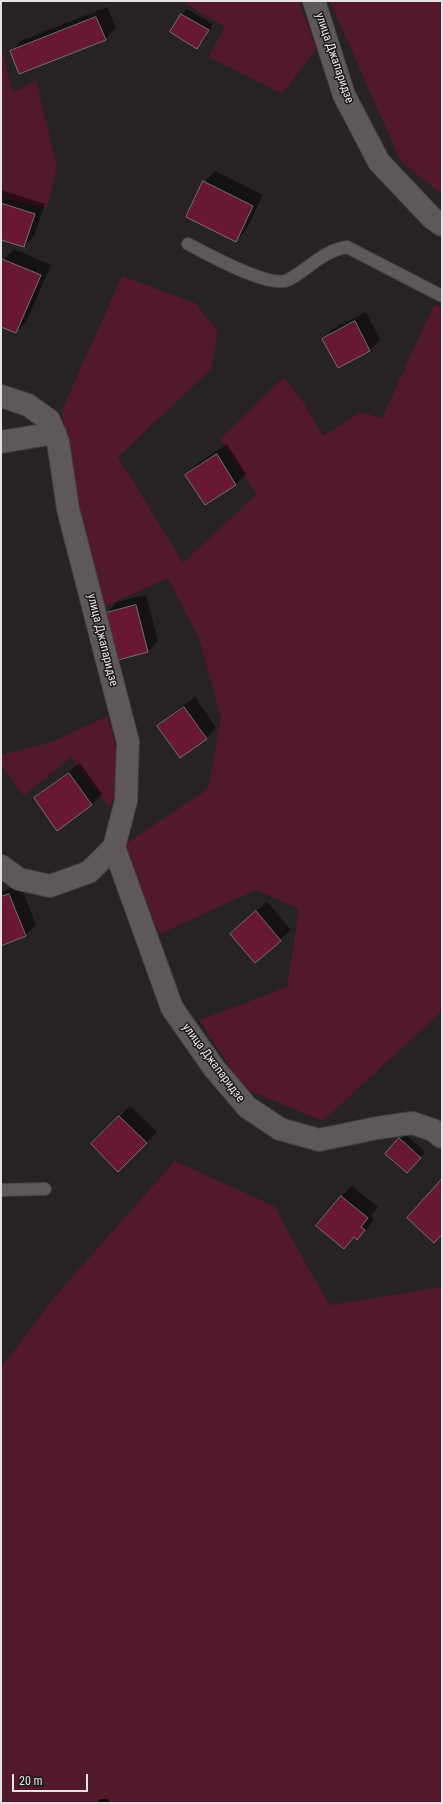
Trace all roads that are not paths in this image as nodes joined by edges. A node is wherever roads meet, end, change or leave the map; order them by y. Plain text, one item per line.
1 (314, 1) edge
2 (442, 225) edge
3 (188, 244) dead end
4 (442, 296) edge
5 (1, 396) edge
6 (54, 434) junction
7 (1, 442) edge
8 (114, 847) junction
9 (1, 866) edge
10 (442, 1137) edge
11 (45, 1189) dead end
12 (1, 1190) edge

1 - 2 street, улица Джапаридзе
3 - 4 lane
5 - 6 street, улица Джапаридзе
6 - 7 street
6 - 8 street, улица Джапаридзе
8 - 9 street
8 - 10 street, улица Джапаридзе
11 - 12 lane

